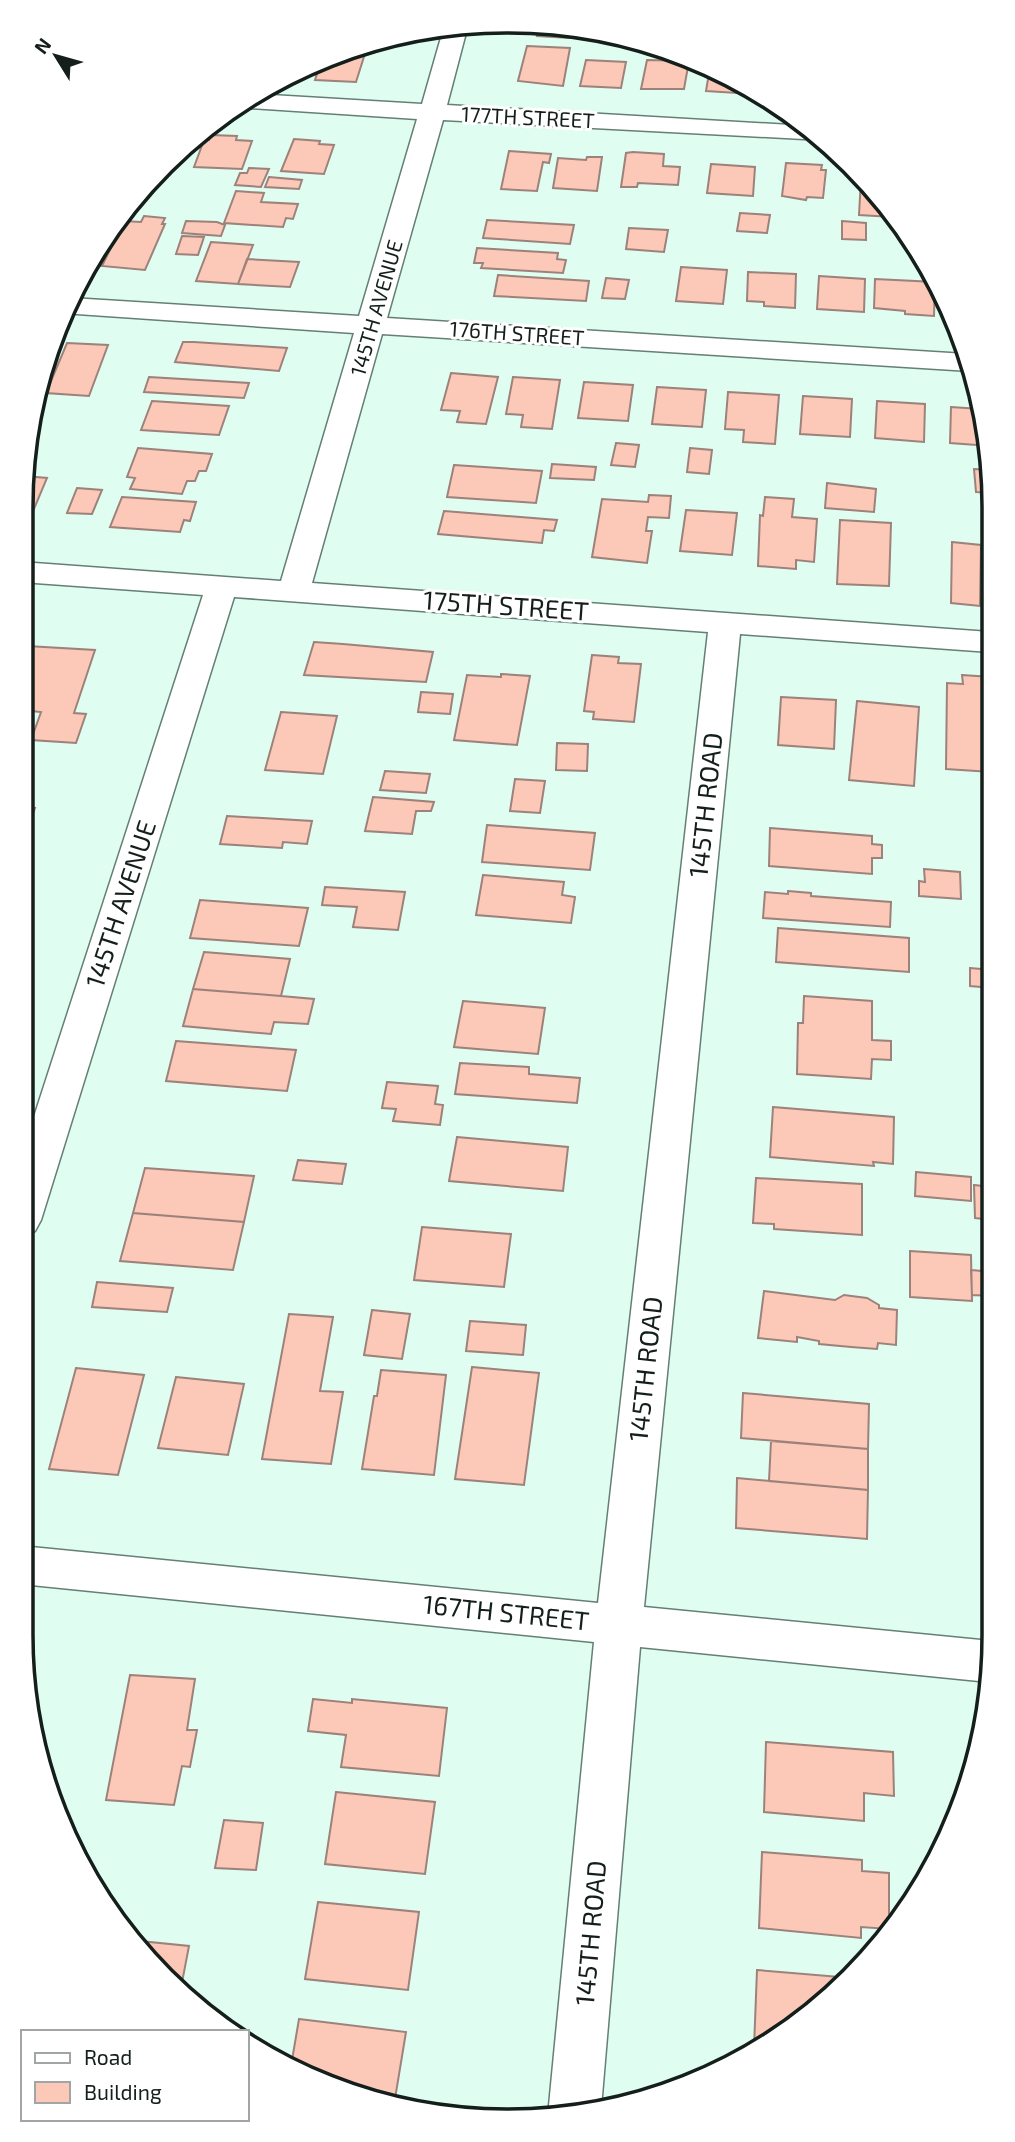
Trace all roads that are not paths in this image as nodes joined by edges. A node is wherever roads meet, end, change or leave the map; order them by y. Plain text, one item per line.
1 (454, 36) edge
2 (262, 102) edge
3 (433, 112) junction
4 (798, 133) edge
5 (78, 307) edge
6 (372, 324) junction
7 (959, 362) edge
8 (33, 573) edge
9 (221, 587) junction
10 (294, 590) junction
11 (725, 623) junction
12 (982, 641) edge
13 (33, 1182) edge
14 (33, 1566) edge
15 (619, 1624) junction
16 (971, 1660) edge
17 (575, 2104) edge

1 - 3 street, 145TH AVENUE
2 - 3 street, 177TH STREET
3 - 4 street, 177TH STREET
3 - 6 street, 145TH AVENUE
5 - 6 street, 176TH STREET
6 - 7 street, 176TH STREET
6 - 10 street, 145TH AVENUE
8 - 9 street, 175TH STREET
9 - 10 street, 175TH STREET
9 - 13 street, 145TH AVENUE
10 - 11 street, 175TH STREET
11 - 12 street, 175TH STREET
11 - 15 street, 145TH ROAD
14 - 15 street, 167TH STREET
15 - 16 street, 167TH STREET
15 - 17 street, 145TH ROAD

